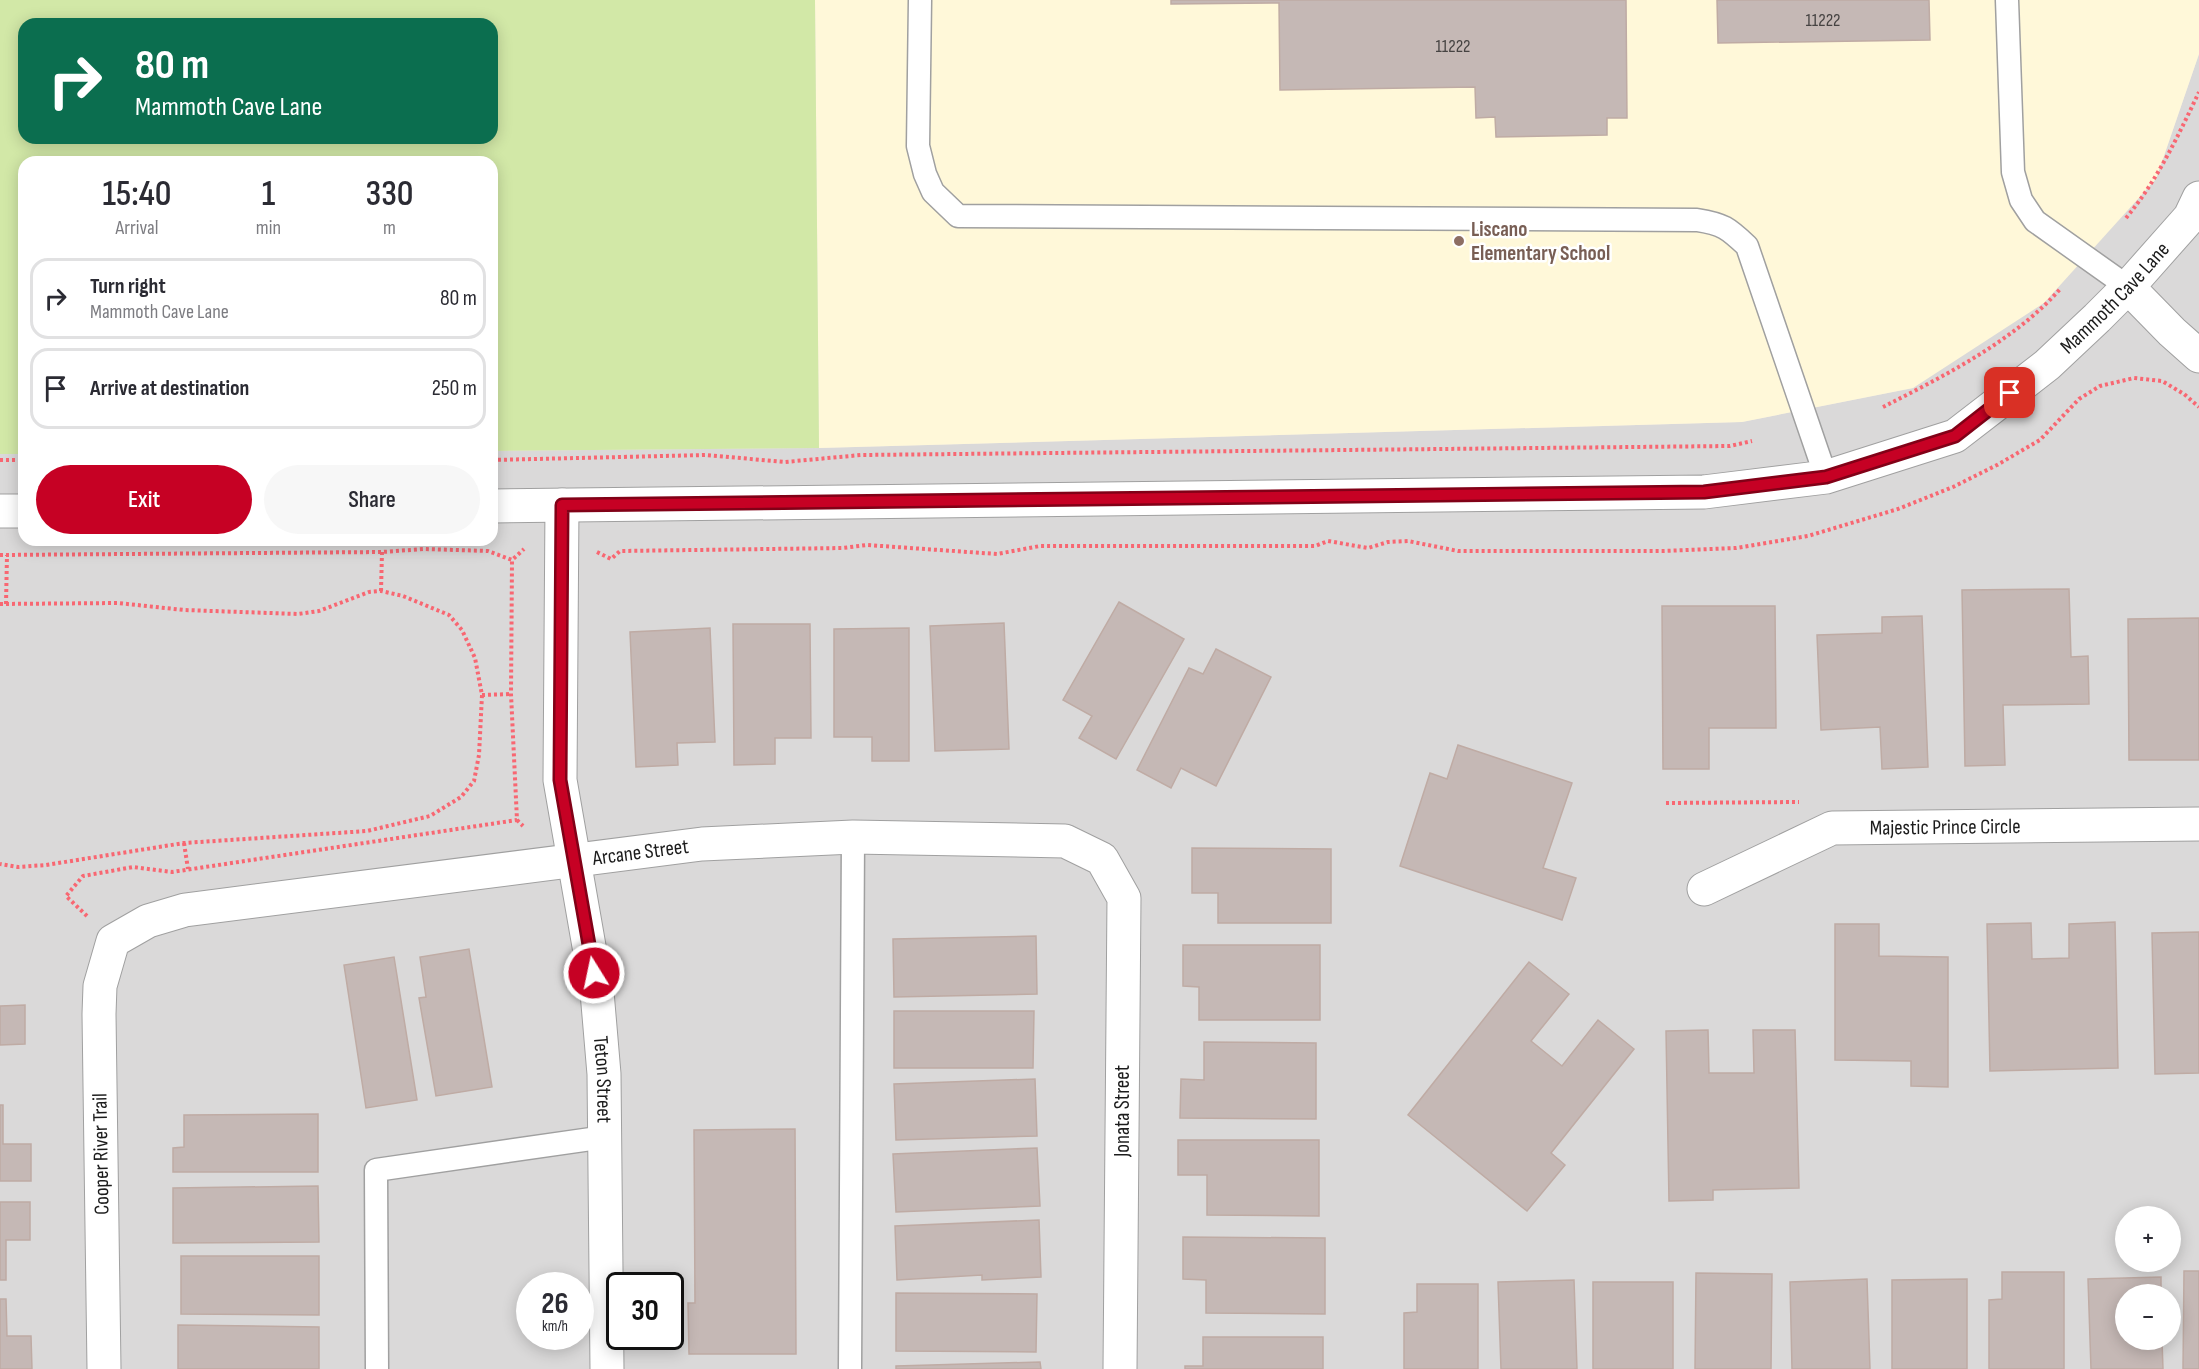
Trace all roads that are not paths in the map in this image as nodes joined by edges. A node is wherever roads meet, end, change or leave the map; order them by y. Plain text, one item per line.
1 (920, 0) edge
2 (2007, 0) edge
3 (2196, 213) edge
4 (2128, 287) junction
5 (2199, 356) edge
6 (1826, 477) junction
7 (562, 505) junction
8 (498, 506) edge
9 (0, 511) edge
10 (18, 511) edge
11 (2199, 824) edge
12 (853, 837) junction
13 (574, 859) junction
14 (1102, 860) joint
15 (1704, 889) dead end
16 (113, 941) joint
17 (604, 1137) junction
18 (104, 1369) edge
19 (377, 1369) edge
20 (607, 1369) edge
21 (850, 1369) edge
22 (1120, 1369) edge

1 - 6 lane
2 - 4 lane
3 - 4 street, Mammoth Cave Lane
4 - 5 street
4 - 6 street, Mammoth Cave Lane
6 - 7 street, Mammoth Cave Lane
7 - 8 street, Mammoth Cave Lane
7 - 13 street, Teton Street
9 - 10 street
11 - 15 street, Majestic Prince Circle
12 - 13 street, Arcane Street
12 - 14 street, Arcane Street
12 - 21 lane
13 - 16 street, Arcane Street
13 - 17 street, Teton Street
14 - 22 street, Jonata Street
16 - 18 street, Cooper River Trail
17 - 19 lane
17 - 20 street, Teton Street

